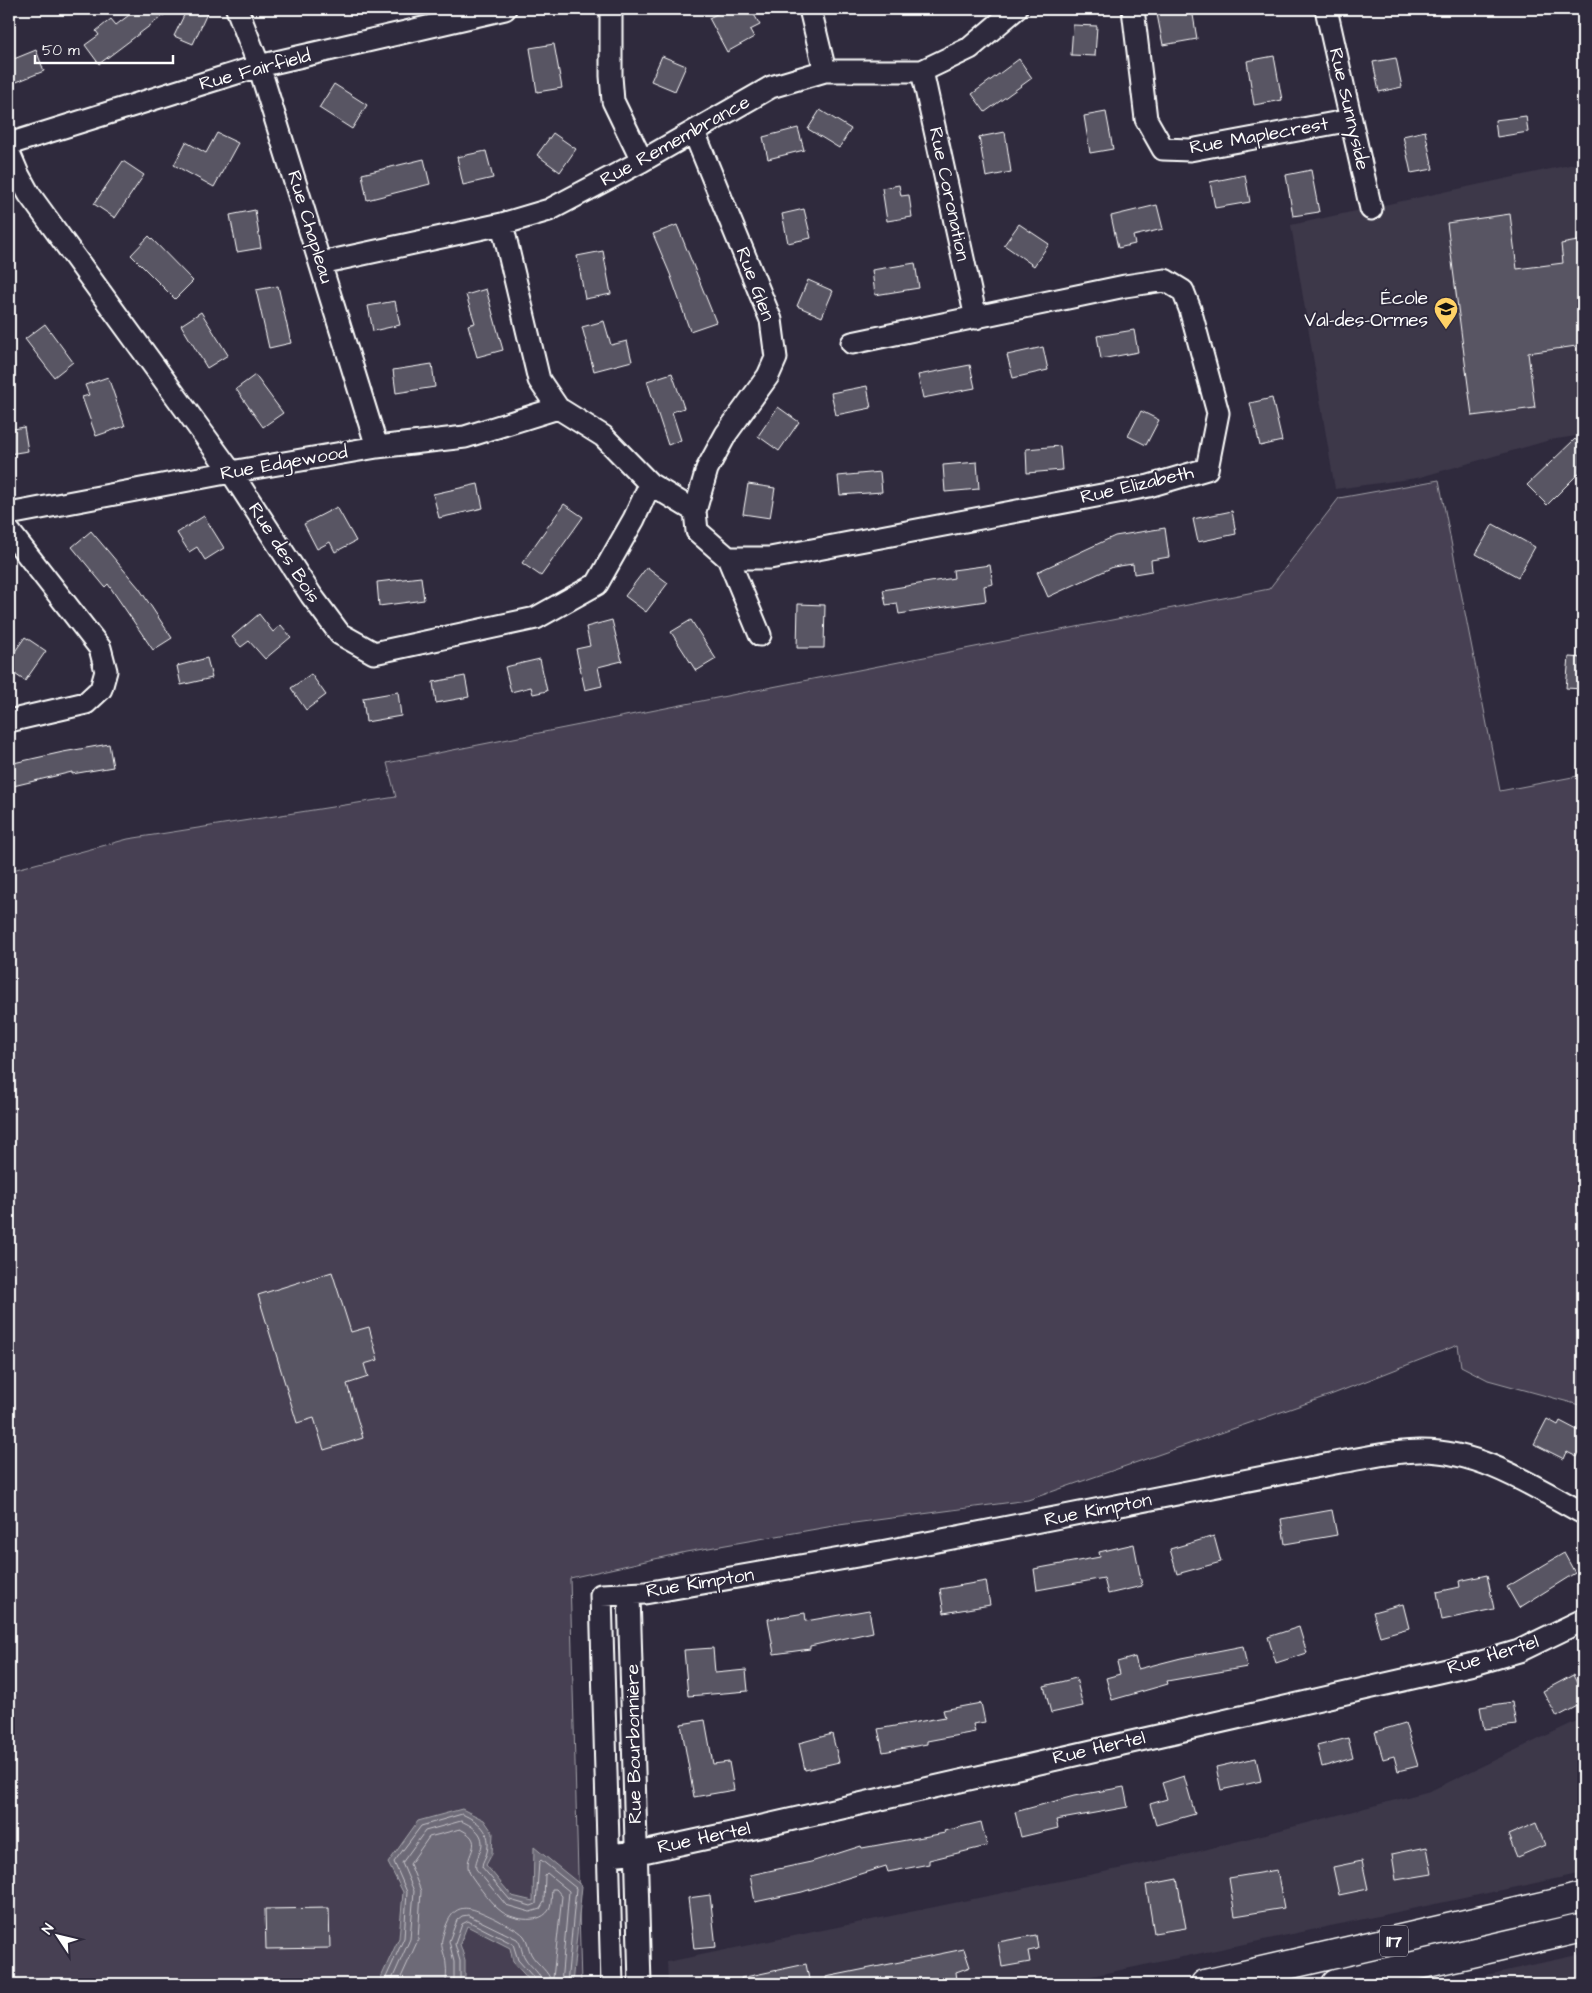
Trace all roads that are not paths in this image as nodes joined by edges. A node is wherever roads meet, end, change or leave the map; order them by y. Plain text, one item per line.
1 (237, 9) edge
2 (505, 9) edge
3 (612, 9) edge
4 (810, 9) edge
5 (1016, 9) edge
6 (1133, 9) edge
7 (1326, 9) edge
8 (259, 66) junction
9 (825, 71) junction
10 (922, 71) junction
11 (1351, 120) junction
12 (694, 132) junction
13 (9, 144) edge
14 (9, 153) edge
15 (642, 161) junction
16 (1371, 209) dead end
17 (502, 224) junction
18 (321, 263) junction
19 (976, 318) junction
20 (852, 343) dead end
21 (558, 408) junction
22 (377, 447) junction
23 (231, 472) junction
24 (650, 484) junction
25 (695, 511) junction
26 (9, 514) edge
27 (9, 531) edge
28 (728, 558) junction
29 (760, 635) dead end
30 (9, 722) edge
31 (1583, 1513) edge
32 (629, 1594) junction
33 (601, 1595) joint
34 (1583, 1620) edge
35 (636, 1853) junction
36 (609, 1856) junction
37 (1583, 1897) edge
38 (1583, 1927) edge
39 (612, 1984) edge
40 (640, 1984) edge
41 (1205, 1984) edge
42 (1336, 1984) edge

1 - 8 street, Rue Chapleau
2 - 8 street, Rue Fairfield
3 - 15 street
4 - 9 street
5 - 10 street, Rue Remembrance
6 - 11 street, Rue Maplecrest
7 - 11 street, Rue Sunnyside
8 - 13 street, Rue Fairfield
8 - 18 street, Rue Chapleau
9 - 10 street, Rue Remembrance
9 - 12 street, Rue Remembrance
10 - 19 street, Rue Coronation
11 - 16 street, Rue Sunnyside
12 - 15 street, Rue Remembrance
12 - 25 street, Rue Glen
14 - 23 street, Rue des Bois
15 - 17 street, Rue Remembrance
17 - 18 street, Rue Remembrance
17 - 21 street
18 - 22 street, Rue Chapleau
19 - 20 street, Rue Elizabeth
19 - 28 street, Rue Elizabeth
21 - 22 street, Rue Edgewood
21 - 24 street
22 - 23 street, Rue Edgewood
23 - 24 street, Rue des Bois
23 - 26 street, Rue Edgewood
24 - 25 street
25 - 28 street
27 - 30 street
28 - 29 street
31 - 32 street, Rue Kimpton
32 - 33 street, Rue Kimpton
32 - 35 street, Rue Bourbonnière
33 - 36 street, Rue Bourbonnière
34 - 35 street, Rue Hertel
35 - 36 street, Rue Hertel
35 - 40 street, Rue Bourbonnière
36 - 39 street, Rue Bourbonnière
37 - 41 main road, 117
38 - 42 main road, 117

